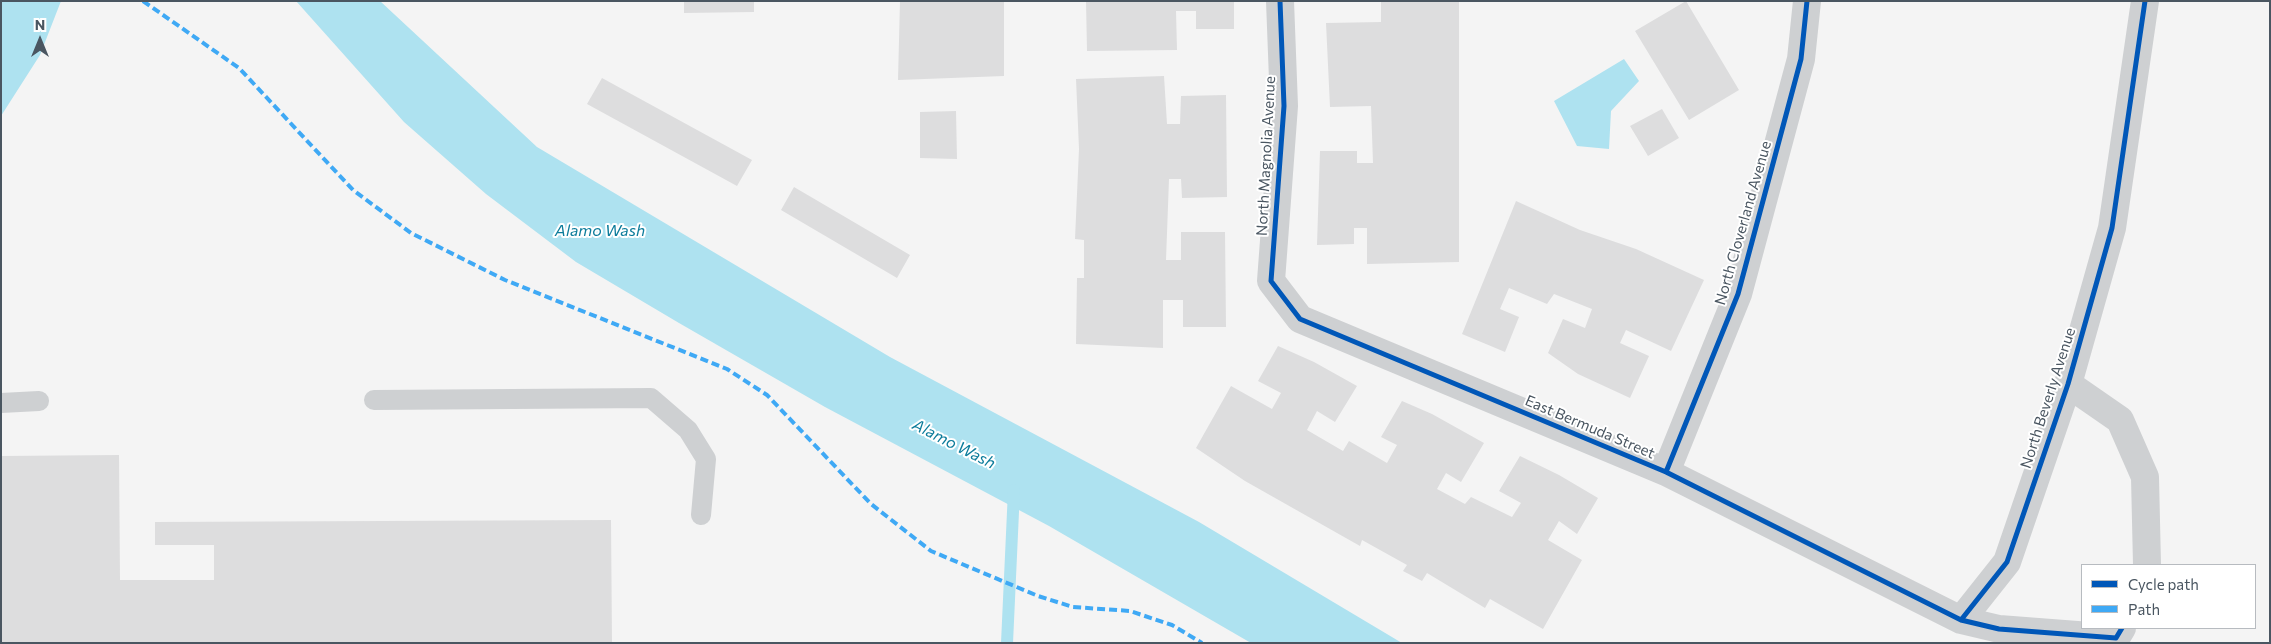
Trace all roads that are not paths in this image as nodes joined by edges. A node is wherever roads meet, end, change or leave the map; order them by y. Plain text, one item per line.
1 (1280, 1) edge
2 (1807, 1) edge
3 (2145, 1) edge
4 (1271, 281) joint
5 (2068, 384) junction
6 (374, 400) dead end
7 (39, 401) dead end
8 (1, 403) edge
9 (1666, 472) junction
10 (701, 515) dead end
11 (2147, 564) edge
12 (1961, 620) junction
13 (2121, 629) edge

1 - 4 street, North Magnolia Avenue
2 - 9 street, North Cloverland Avenue
3 - 5 street, North Beverly Avenue
4 - 9 street, East Bermuda Street
5 - 11 street, North Beverly Avenue
5 - 12 street, North Beverly Avenue
6 - 10 lane
7 - 8 lane
9 - 12 street, East Bermuda Street
12 - 13 street

